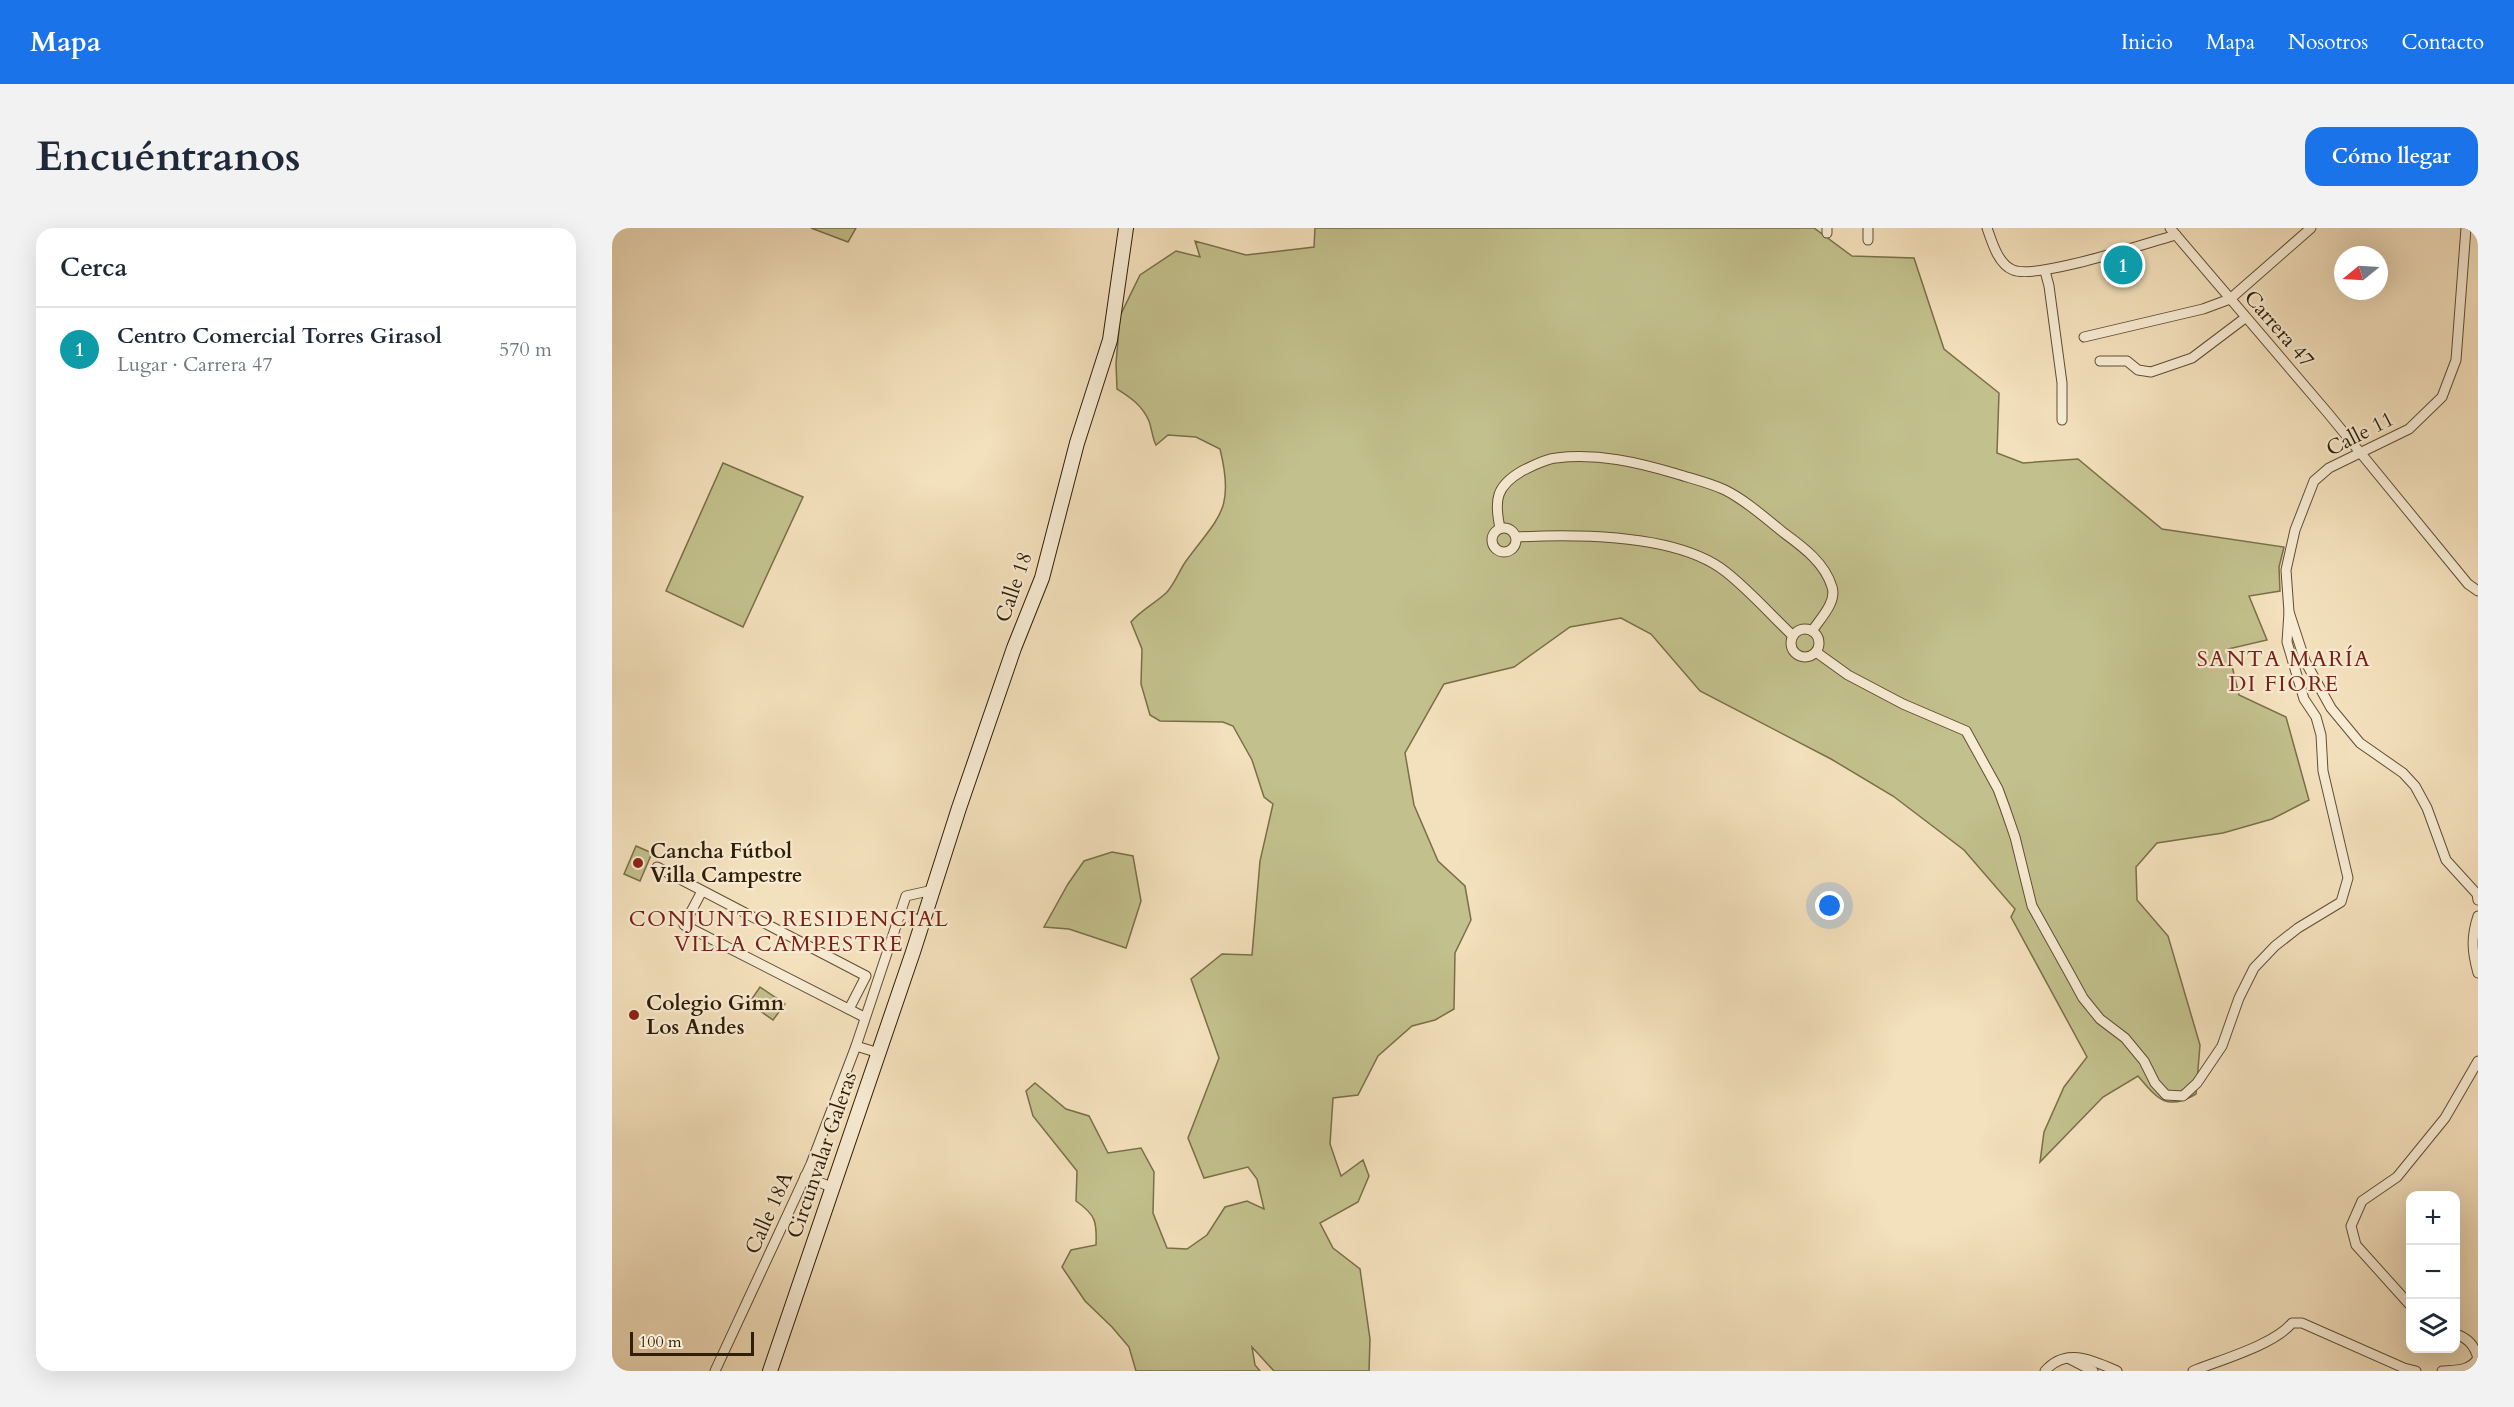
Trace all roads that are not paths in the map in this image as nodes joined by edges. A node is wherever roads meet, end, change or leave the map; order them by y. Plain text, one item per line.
1 (1126, 228) edge
2 (1868, 228) edge
3 (1987, 228) edge
4 (2311, 228) edge
5 (2466, 228) edge
6 (2173, 231) edge
7 (1868, 240) dead end
8 (2044, 271) junction
9 (2230, 299) junction
10 (2245, 318) junction
11 (2084, 337) dead end
12 (2100, 361) dead end
13 (2062, 420) dead end
14 (2361, 452) junction
15 (1500, 528) junction
16 (1516, 537) junction
17 (2478, 591) edge
18 (2289, 612) junction
19 (1812, 631) junction
20 (1793, 636) junction
21 (1816, 652) junction
22 (657, 867) dead end
23 (933, 890) junction
24 (702, 891) junction
25 (2478, 900) edge
26 (900, 913) junction
27 (2478, 916) edge
28 (923, 922) junction
29 (913, 952) joint
30 (2478, 973) edge
31 (849, 1009) junction
32 (864, 1017) junction
33 (856, 1046) junction
34 (879, 1053) junction
35 (2478, 1061) edge
36 (806, 1176) junction
37 (833, 1188) junction
38 (2406, 1301) edge
39 (2460, 1336) edge
40 (2066, 1357) junction
41 (715, 1371) edge
42 (770, 1371) edge
43 (2045, 1371) edge
44 (2093, 1371) edge
45 (2117, 1371) edge
46 (2193, 1371) edge
47 (2416, 1371) edge
48 (2442, 1371) edge

1 - 23 main road, Calle 18
2 - 7 street
3 - 8 street
4 - 9 street
5 - 14 street, Calle 11
6 - 8 street
6 - 9 street, Carrera 47
8 - 13 street
9 - 10 street, Carrera 47
9 - 11 street
10 - 12 street
10 - 14 street, Carrera 47
14 - 17 street, Carrera 47
14 - 18 street, Calle 11
15 - 16 street
15 - 16 street
15 - 19 street
16 - 20 street
18 - 21 street
18 - 25 street
19 - 20 street
19 - 21 street
20 - 21 street
22 - 24 street
23 - 26 street, Calle 18A
23 - 28 main road, Calle 18
24 - 31 street
24 - 31 street
26 - 28 street
26 - 32 street, Calle 18A
27 - 30 street
28 - 29 main road, Calle 18
29 - 34 main road, Circunvalar Galeras
31 - 32 street
32 - 33 street, Calle 18A
33 - 34 street
33 - 36 street, Calle 18A
34 - 37 main road, Circunvalar Galeras
35 - 38 street
36 - 37 street
36 - 41 street, Calle 18A
37 - 42 main road, Circunvalar Galeras
39 - 48 street
40 - 43 street
40 - 44 street
40 - 45 street
46 - 47 street

